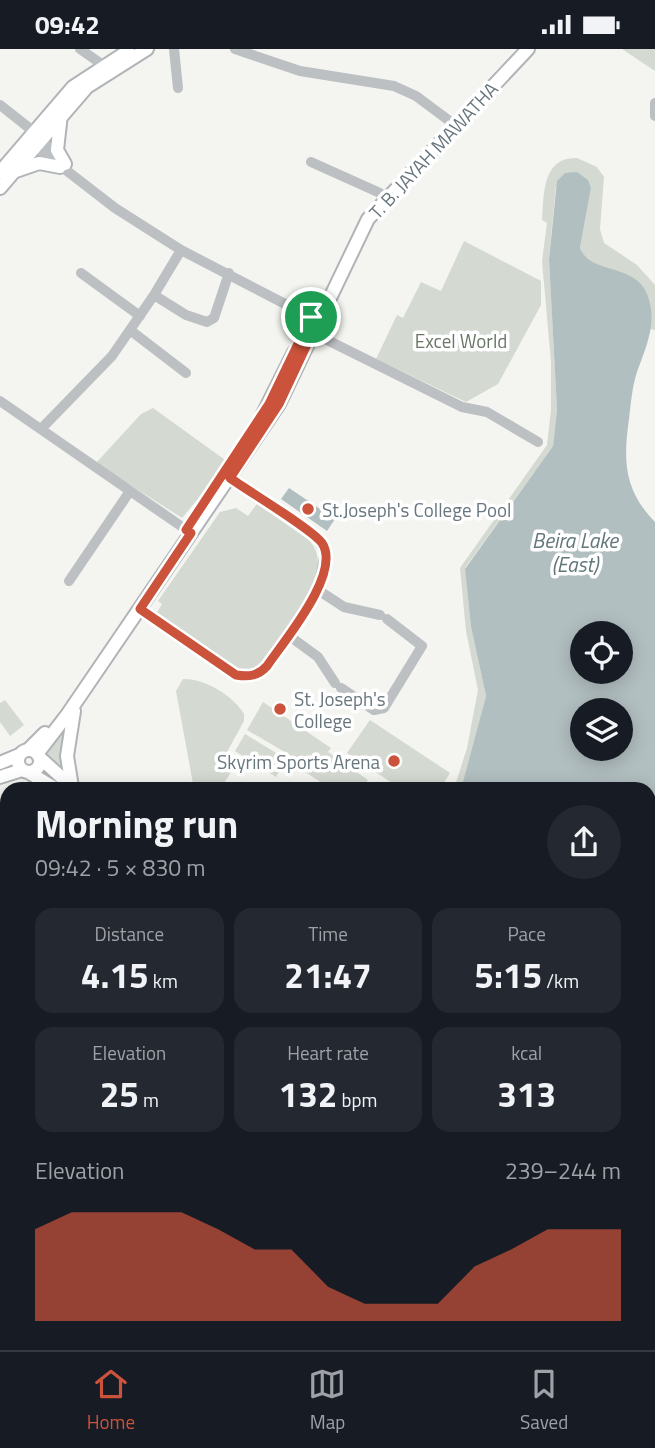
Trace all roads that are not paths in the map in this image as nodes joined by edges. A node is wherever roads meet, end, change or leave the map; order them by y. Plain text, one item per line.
1 (80, 49) edge
2 (131, 49) edge
3 (147, 49) edge
4 (174, 49) edge
5 (234, 49) edge
6 (518, 49) edge
7 (527, 49) edge
8 (103, 65) junction
9 (178, 87) dead end
10 (655, 103) edge
11 (0, 105) edge
12 (61, 114) junction
13 (655, 116) edge
14 (452, 123) junction
15 (34, 139) junction
16 (311, 162) dead end
17 (62, 166) junction
18 (5, 167) edge
19 (0, 188) edge
20 (380, 194) junction
21 (181, 250) junction
22 (81, 273) dead end
23 (229, 273) junction
24 (155, 295) junction
25 (140, 316) junction
26 (312, 325) junction
27 (130, 330) junction
28 (186, 373) dead end
29 (0, 401) edge
30 (41, 429) junction
31 (538, 442) dead end
32 (230, 478) junction
33 (130, 491) junction
34 (189, 532) junction
35 (69, 582) dead end
36 (318, 590) junction
37 (140, 609) junction
38 (288, 635) junction
39 (77, 700) junction
40 (31, 754) junction
41 (0, 763) edge
42 (25, 771) junction
43 (0, 777) edge
44 (45, 782) edge
45 (66, 782) edge
46 (72, 782) edge

1 - 8 street
2 - 8 main road
3 - 12 main road
4 - 9 street
5 - 14 street
6 - 14 main road, T. B. JAYAH MAWATHA
7 - 14 main road, T. B. JAYAH MAWATHA
8 - 15 main road
10 - 13 street
11 - 15 street
12 - 15 main road
12 - 17 main road
14 - 20 main road, T. B. JAYAH MAWATHA
14 - 26 main road, T. B. JAYAH MAWATHA
15 - 17 street
15 - 18 main road
16 - 20 street
17 - 18 main road
17 - 21 street
18 - 19 main road
20 - 26 main road, T. B. JAYAH MAWATHA
21 - 23 street
21 - 24 street
22 - 25 street
23 - 24 street
23 - 26 street
24 - 25 street
25 - 27 street
26 - 31 street
26 - 32 main road, T. B. JAYAH MAWATHA
26 - 34 main road, T. B. JAYAH MAWATHA
27 - 28 street
27 - 30 street
29 - 30 street
30 - 33 street
32 - 34 main road, T. B. JAYAH MAWATHA
32 - 36 street
33 - 34 street
33 - 35 street
34 - 37 main road, T. B. JAYAH MAWATHA
34 - 40 main road, T. B. JAYAH MAWATHA
36 - 38 street
36 - 38 street
37 - 38 street
37 - 39 main road, T. B. JAYAH MAWATHA
39 - 40 main road, T. B. JAYAH MAWATHA
39 - 46 main road
40 - 41 main road, T. B. JAYAH MAWATHA
40 - 42 main road
40 - 42 main road
40 - 45 main road
42 - 43 main road
42 - 44 main road

